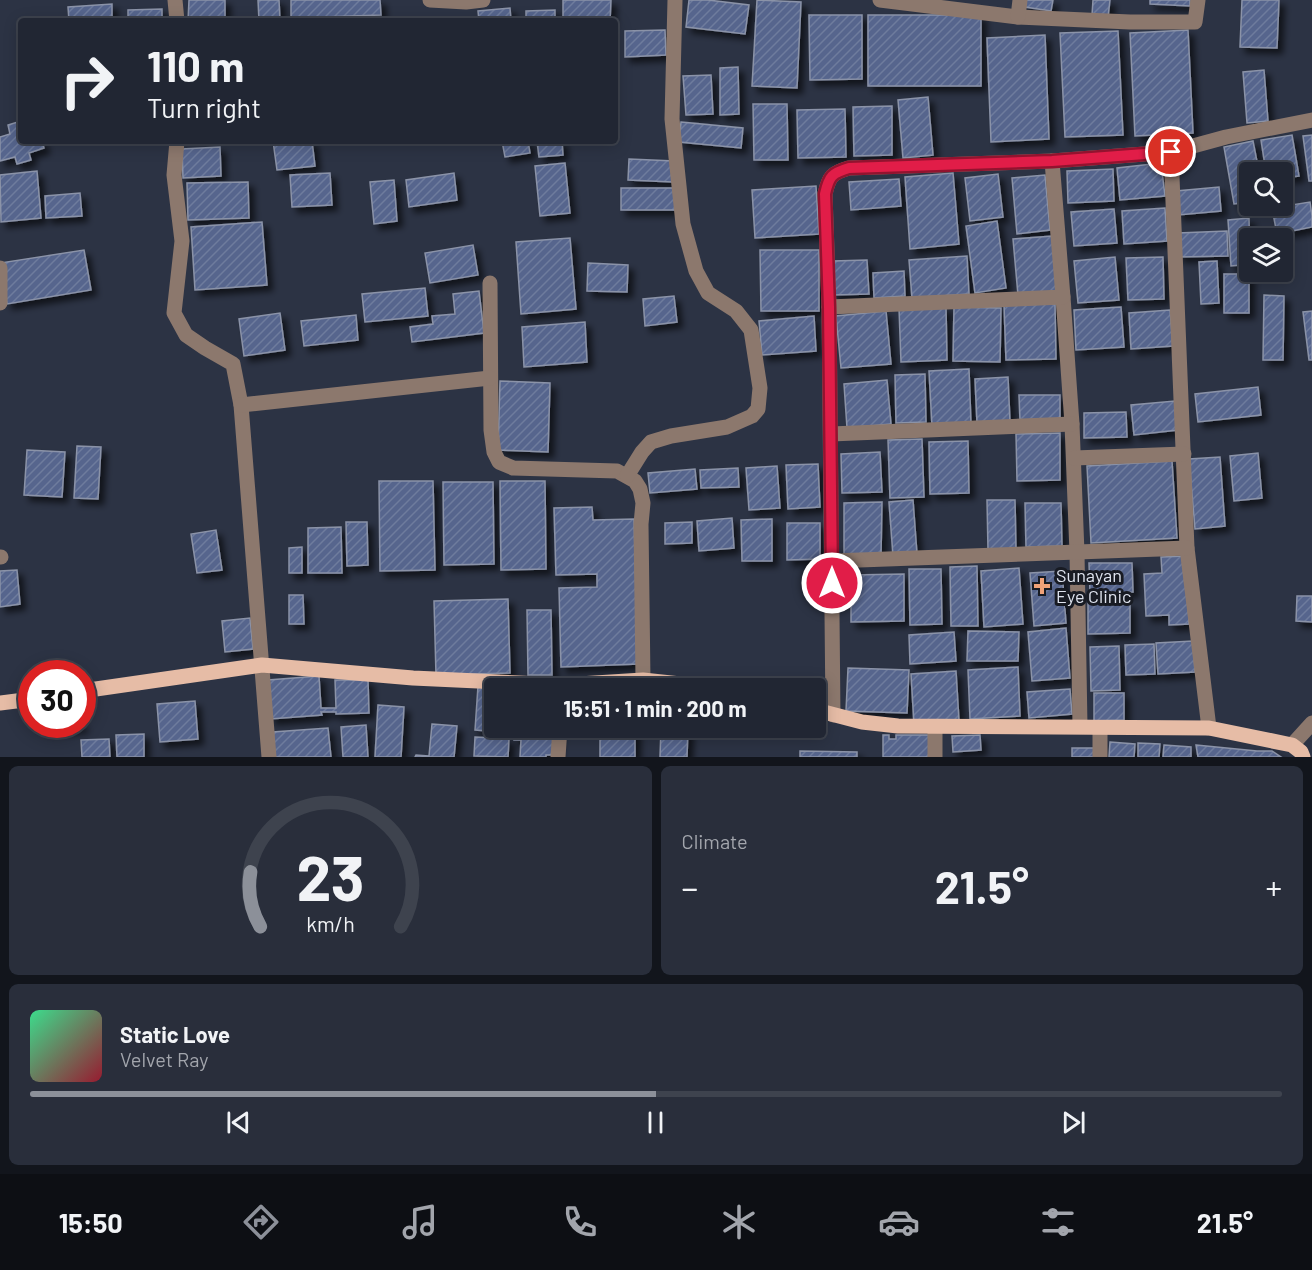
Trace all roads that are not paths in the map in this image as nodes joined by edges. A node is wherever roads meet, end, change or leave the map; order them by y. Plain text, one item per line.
1 (175, 0) edge
2 (430, 0) edge
3 (483, 0) edge
4 (675, 0) edge
5 (880, 0) edge
6 (1020, 0) edge
7 (1198, 0) edge
8 (1018, 17) junction
9 (177, 18) edge
10 (1312, 120) edge
11 (177, 144) edge
12 (1171, 152) junction
13 (1052, 161) junction
14 (0, 268) edge
15 (490, 283) dead end
16 (1063, 297) junction
17 (0, 303) edge
18 (829, 307) junction
19 (490, 378) junction
20 (241, 405) junction
21 (1072, 424) junction
22 (831, 434) junction
23 (1184, 454) junction
24 (1074, 458) junction
25 (627, 476) junction
26 (1187, 548) junction
27 (1077, 553) junction
28 (832, 561) junction
29 (262, 665) junction
30 (643, 678) edge
31 (484, 682) edge
32 (96, 689) edge
33 (18, 701) edge
34 (0, 704) edge
35 (826, 713) edge
36 (833, 715) junction
37 (1312, 723) edge
38 (1080, 726) junction
39 (936, 727) junction
40 (1100, 728) junction
41 (1209, 728) junction
42 (559, 738) edge
43 (1292, 745) junction
44 (269, 757) edge
45 (558, 757) edge
46 (935, 757) edge
47 (1100, 757) edge
48 (1303, 757) edge

1 - 9 street
2 - 3 street
4 - 25 street
5 - 8 street
6 - 8 street
7 - 8 street
10 - 12 street
11 - 20 street
12 - 13 street
12 - 23 street
13 - 16 street
13 - 18 street
14 - 17 street
15 - 19 street
16 - 18 street
16 - 21 street
18 - 22 street
19 - 20 street
19 - 25 street
20 - 29 street
21 - 22 street
21 - 24 street
22 - 28 street
23 - 24 street
23 - 26 street
24 - 27 street
25 - 30 street
26 - 27 street
26 - 41 street
27 - 28 street
27 - 38 street
28 - 36 street
29 - 31 main road
29 - 32 main road
29 - 44 street
33 - 34 main road
35 - 36 main road
36 - 39 main road
37 - 43 street
38 - 39 main road
38 - 40 main road
39 - 46 street
40 - 41 main road
40 - 47 street
41 - 43 main road
42 - 45 street
43 - 48 main road

